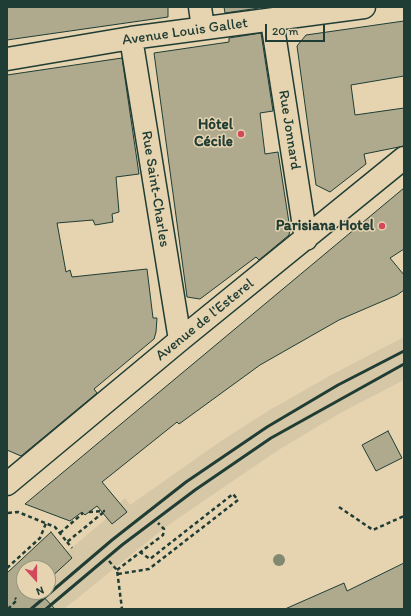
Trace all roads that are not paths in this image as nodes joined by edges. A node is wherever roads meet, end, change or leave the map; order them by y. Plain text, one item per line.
1 (200, 7) edge
2 (364, 7) edge
3 (272, 21) junction
4 (204, 28) junction
5 (131, 38) junction
6 (7, 59) edge
7 (404, 158) edge
8 (306, 239) junction
9 (180, 340) junction
10 (7, 484) edge

1 - 4 street
2 - 3 street, Avenue Louis Gallet
3 - 4 street, Avenue Louis Gallet
3 - 8 street, Rue Jonnard
4 - 5 street, Avenue Louis Gallet
5 - 6 street, Avenue Louis Gallet
5 - 9 street, Rue Saint-Charles
7 - 8 street, Avenue de l'Esterel
8 - 9 street, Avenue de l'Esterel
9 - 10 street, Avenue de l'Esterel

